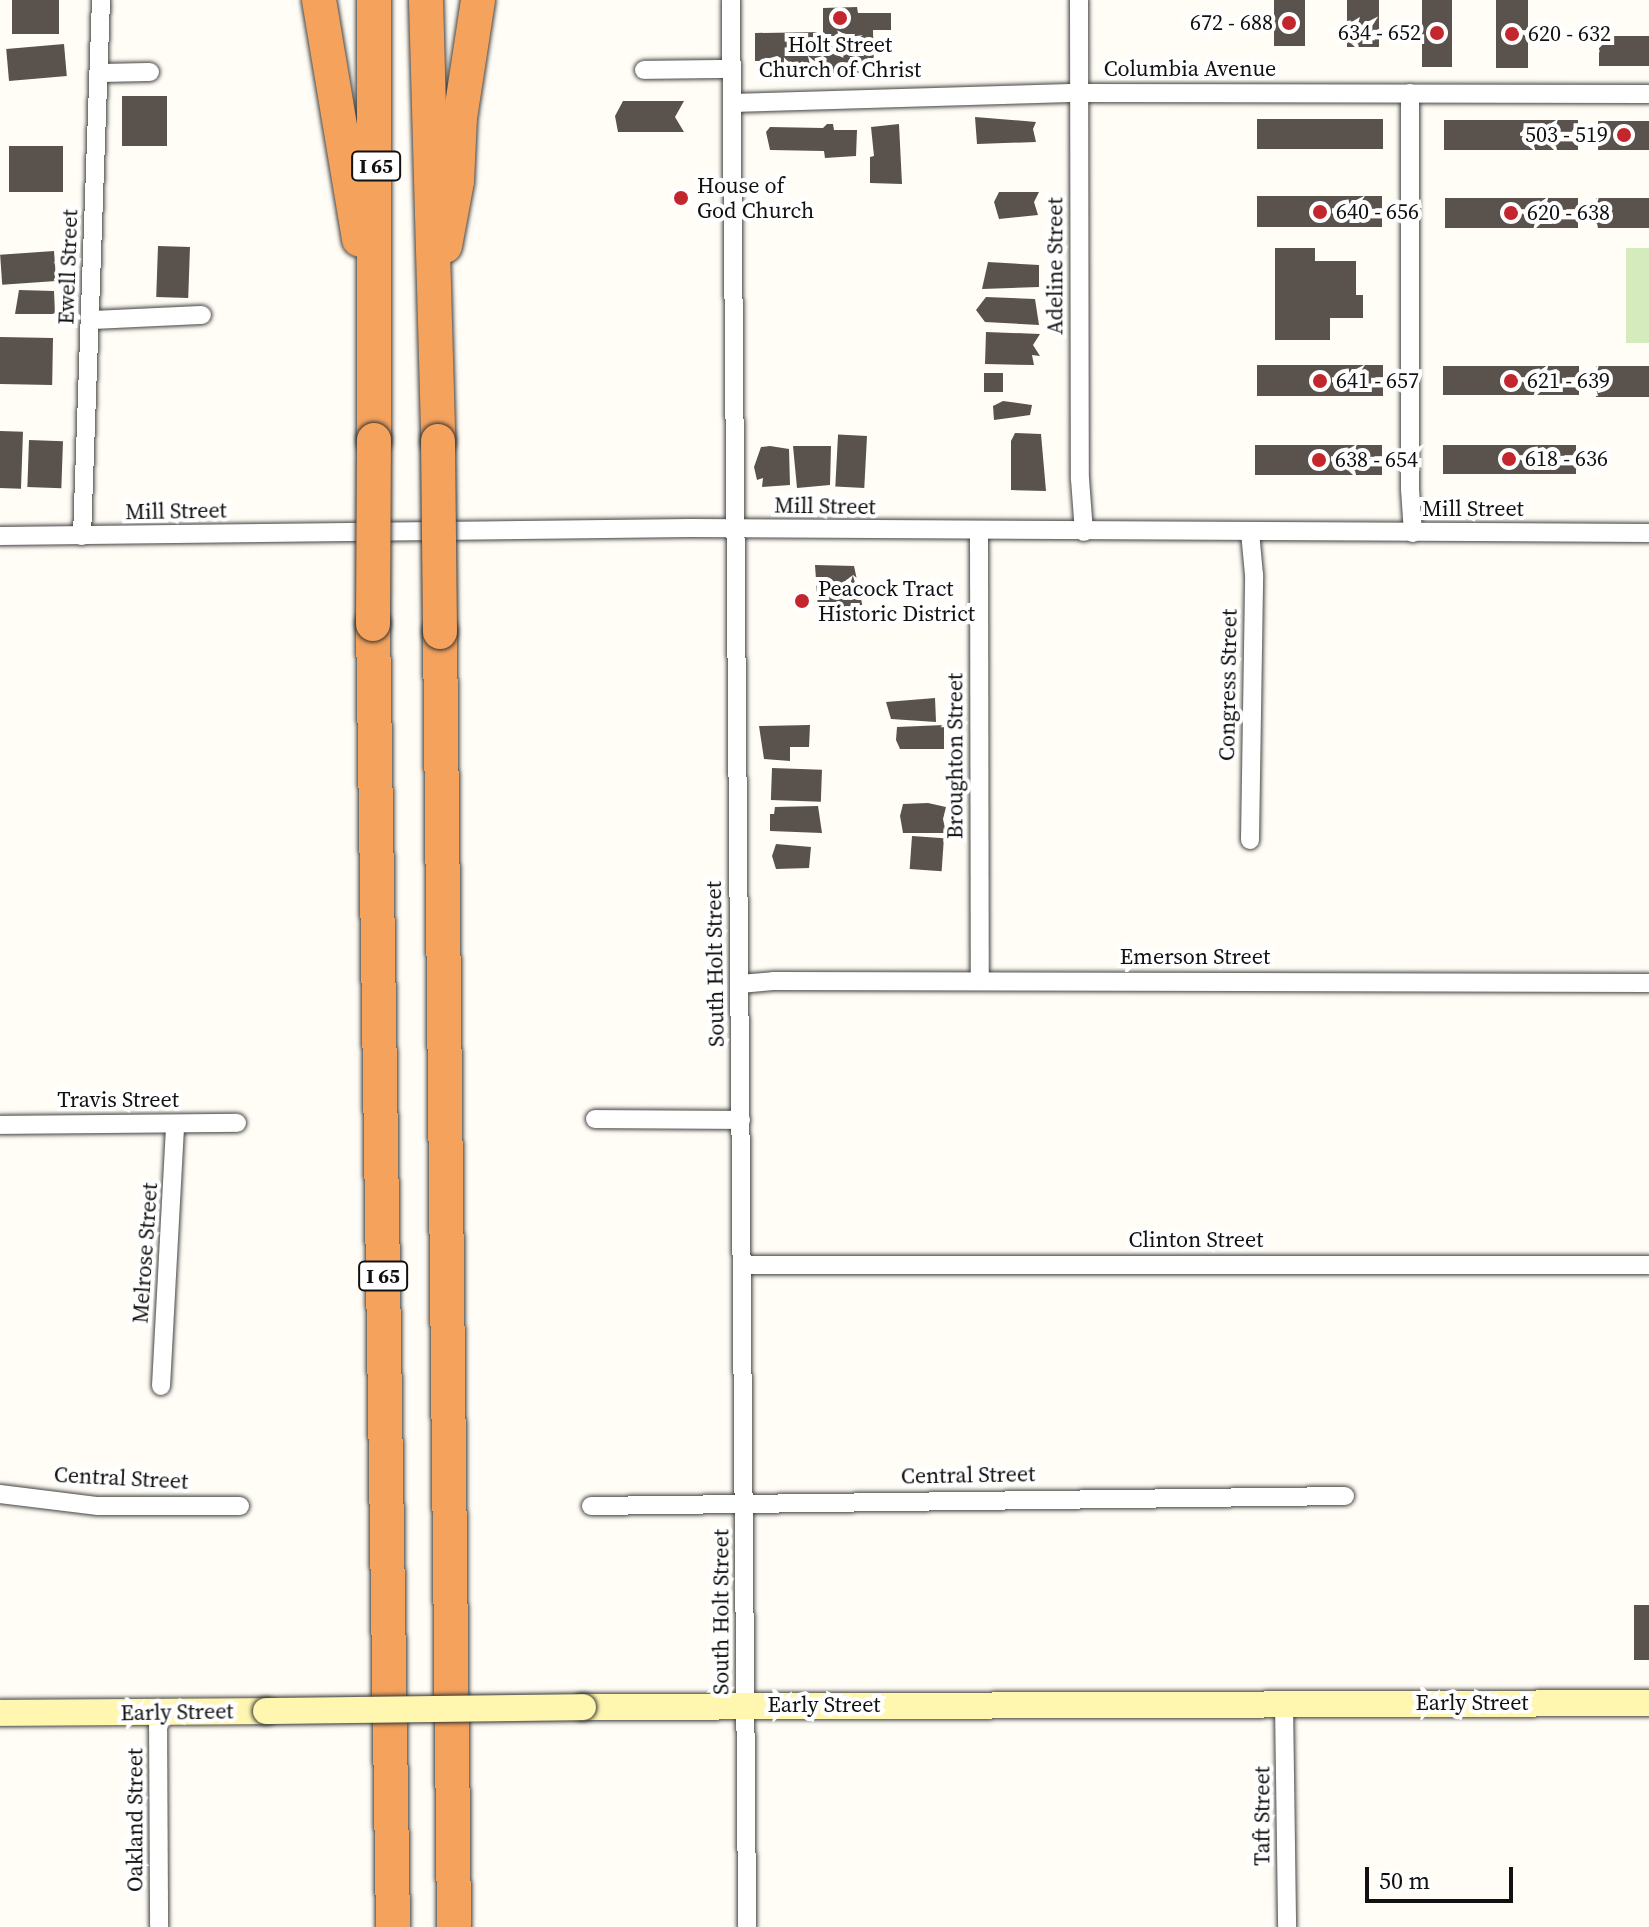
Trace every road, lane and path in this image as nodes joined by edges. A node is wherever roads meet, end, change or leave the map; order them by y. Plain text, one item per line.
1 (101, 0) edge
2 (319, 0) edge
3 (374, 0) edge
4 (426, 0) edge
5 (478, 0) edge
6 (731, 0) edge
7 (1079, 0) edge
8 (731, 69) junction
9 (644, 70) dead end
10 (150, 72) dead end
11 (99, 73) junction
12 (1079, 93) junction
13 (1410, 93) junction
14 (1649, 94) edge
15 (732, 103) junction
16 (202, 315) dead end
17 (432, 317) junction
18 (91, 320) junction
19 (374, 331) junction
20 (733, 529) junction
21 (979, 532) junction
22 (1084, 532) junction
23 (1250, 532) junction
24 (1413, 533) junction
25 (1649, 533) edge
26 (0, 536) edge
27 (82, 536) junction
28 (1250, 840) dead end
29 (980, 981) junction
30 (1649, 983) edge
31 (740, 984) junction
32 (595, 1119) dead end
33 (741, 1120) junction
34 (237, 1123) dead end
35 (175, 1124) junction
36 (0, 1125) edge
37 (742, 1265) junction
38 (1649, 1265) edge
39 (161, 1386) dead end
40 (0, 1494) edge
41 (1345, 1496) dead end
42 (745, 1504) junction
43 (240, 1506) dead end
44 (591, 1506) dead end
45 (1649, 1703) edge
46 (1284, 1704) junction
47 (746, 1705) junction
48 (0, 1713) edge
49 (158, 1713) junction
50 (159, 1927) edge
51 (393, 1927) edge
52 (454, 1927) edge
53 (747, 1927) edge
54 (1287, 1927) edge

1 - 11 street, Ewell Street
2 - 19 highway
3 - 19 highway, I 65
4 - 17 highway, I 65
5 - 17 highway
6 - 8 street, South Holt Street
7 - 12 street, Adeline Street
8 - 9 street
8 - 15 street, South Holt Street
10 - 11 street
11 - 18 street, Ewell Street
12 - 13 street, Columbia Avenue
12 - 15 street, Columbia Avenue
12 - 22 street, Adeline Street
13 - 14 street, Columbia Avenue
13 - 24 street
15 - 20 street, South Holt Street
16 - 18 street
17 - 52 highway, I 65, bridge
18 - 27 street, Ewell Street
19 - 51 highway, I 65, bridge
20 - 21 street, Mill Street
20 - 27 street, Mill Street
20 - 31 street, South Holt Street
21 - 22 street, Mill Street
21 - 29 street, Broughton Street
22 - 23 street, Mill Street
23 - 24 street, Mill Street
23 - 28 street, Congress Street
24 - 25 street, Mill Street
26 - 27 street, Mill Street
29 - 30 street, Emerson Street
29 - 31 street, Emerson Street
31 - 33 street, South Holt Street
32 - 33 street
33 - 37 street, South Holt Street
34 - 35 street, Travis Street
35 - 36 street, Travis Street
35 - 39 street, Melrose Street
37 - 38 street, Clinton Street
37 - 42 street, South Holt Street
40 - 43 street, Central Street
41 - 42 street, Central Street
42 - 44 street, Central Street
42 - 47 street, South Holt Street
45 - 46 street, Early Street
46 - 47 street, Early Street
46 - 54 street, Taft Street
47 - 49 street, Early Street, bridge
47 - 53 street, South Holt Street
48 - 49 street, Early Street
49 - 50 street, Oakland Street

